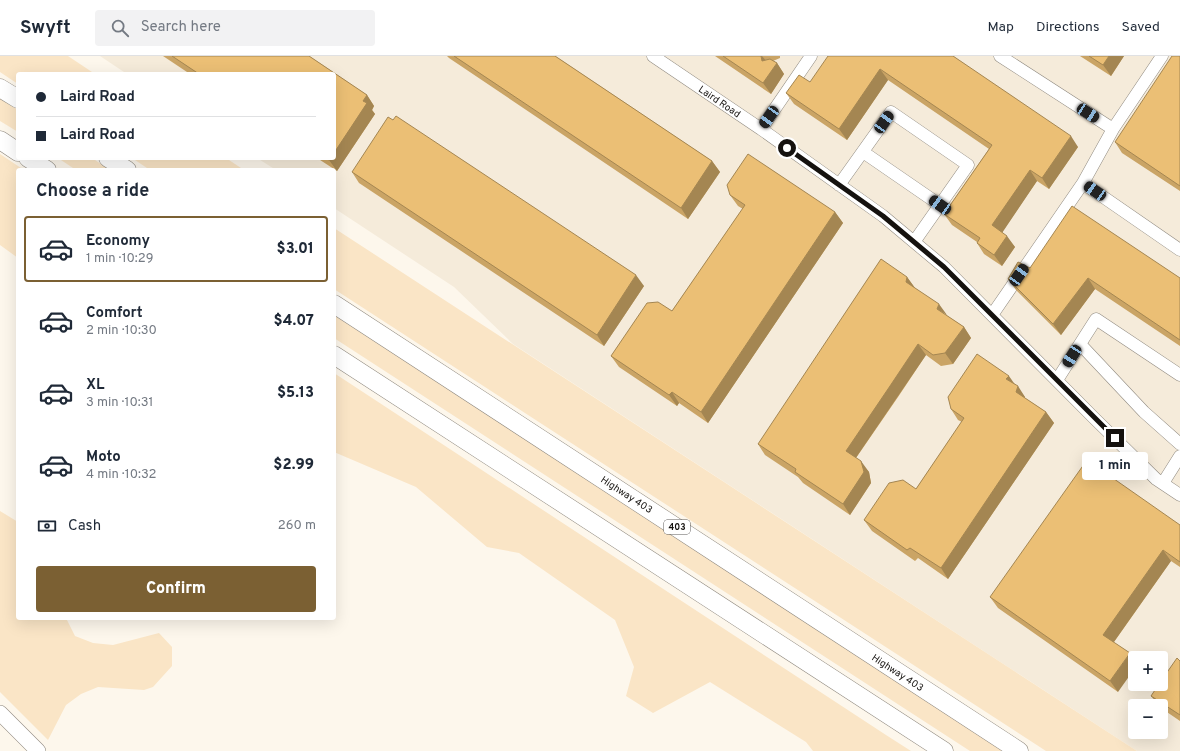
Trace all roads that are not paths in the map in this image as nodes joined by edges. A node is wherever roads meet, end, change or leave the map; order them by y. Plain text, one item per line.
1 (653, 56) edge
2 (811, 56) edge
3 (1000, 56) edge
4 (1162, 56) edge
5 (0, 88) edge
6 (16, 98) edge
7 (761, 129) junction
8 (1113, 129) junction
9 (0, 140) edge
10 (16, 151) edge
11 (863, 152) junction
12 (31, 160) edge
13 (111, 160) edge
14 (44, 168) edge
15 (124, 168) edge
16 (1083, 183) junction
17 (839, 185) junction
18 (940, 205) junction
19 (914, 242) junction
20 (1180, 250) edge
21 (336, 305) edge
22 (992, 315) junction
23 (1080, 344) junction
24 (336, 356) edge
25 (1180, 376) edge
26 (1057, 380) junction
27 (1180, 444) edge
28 (1180, 456) edge
29 (1163, 483) junction
30 (1180, 495) edge
31 (0, 713) edge
32 (38, 751) edge
33 (944, 751) edge
34 (1019, 751) edge

1 - 7 street, Laird Road
2 - 7 street
3 - 8 street
4 - 8 street
5 - 6 highway
7 - 17 street, Laird Road
8 - 16 street
9 - 10 highway
11 - 17 street
11 - 18 street
11 - 18 street
12 - 14 highway
13 - 15 highway
16 - 20 street
16 - 22 street
17 - 19 street, Laird Road
18 - 19 street
19 - 22 street, Laird Road
21 - 34 highway, Highway 403 / 403
22 - 26 street, Laird Road
23 - 25 street
23 - 26 street
23 - 27 street
24 - 33 highway
26 - 29 street, Laird Road
28 - 29 street
29 - 30 street, Laird Road
31 - 32 main road

